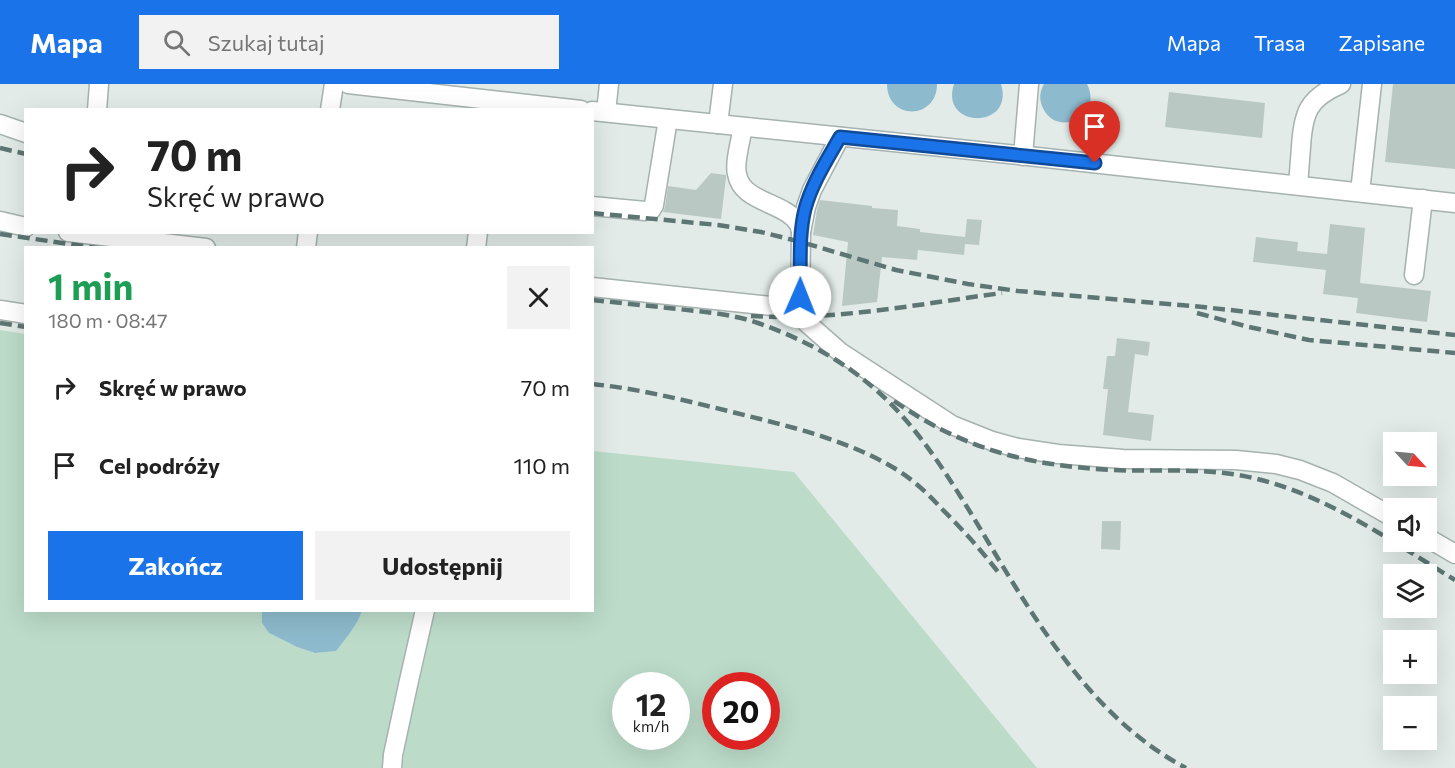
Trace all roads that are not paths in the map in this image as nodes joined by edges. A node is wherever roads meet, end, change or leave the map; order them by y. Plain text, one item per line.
1 (99, 84) edge
2 (334, 84) edge
3 (348, 84) edge
4 (609, 84) edge
5 (723, 84) edge
6 (1029, 84) edge
7 (1341, 84) edge
8 (1372, 84) edge
9 (494, 105) edge
10 (97, 108) edge
11 (330, 108) edge
12 (546, 108) edge
13 (599, 111) edge
14 (668, 119) junction
15 (0, 124) edge
16 (718, 124) junction
17 (743, 127) junction
18 (24, 132) edge
19 (840, 137) junction
20 (1023, 156) junction
21 (1298, 185) junction
22 (1360, 192) junction
23 (1423, 200) junction
24 (1455, 203) edge
25 (594, 206) edge
26 (0, 221) edge
27 (24, 226) edge
28 (801, 232) junction
29 (80, 238) edge
30 (181, 246) edge
31 (1414, 275) dead end
32 (594, 287) edge
33 (800, 309) junction
34 (0, 310) edge
35 (24, 314) edge
36 (1383, 512) edge
37 (1437, 543) edge
38 (1455, 554) edge
39 (425, 612) edge
40 (392, 768) edge

1 - 10 lane
2 - 11 lane
3 - 9 lane
4 - 13 lane
5 - 16 lane
6 - 20 lane
7 - 21 lane
8 - 22 lane
9 - 12 lane
13 - 14 lane
14 - 16 lane
14 - 25 lane
15 - 18 lane
16 - 17 lane
17 - 19 lane
17 - 28 lane
19 - 20 lane
19 - 28 lane
20 - 21 lane
21 - 22 lane
22 - 23 lane
23 - 24 lane
23 - 31 lane
26 - 27 lane
28 - 33 lane
29 - 30 lane
32 - 33 lane
33 - 36 lane
34 - 35 lane
37 - 38 lane
39 - 40 lane

